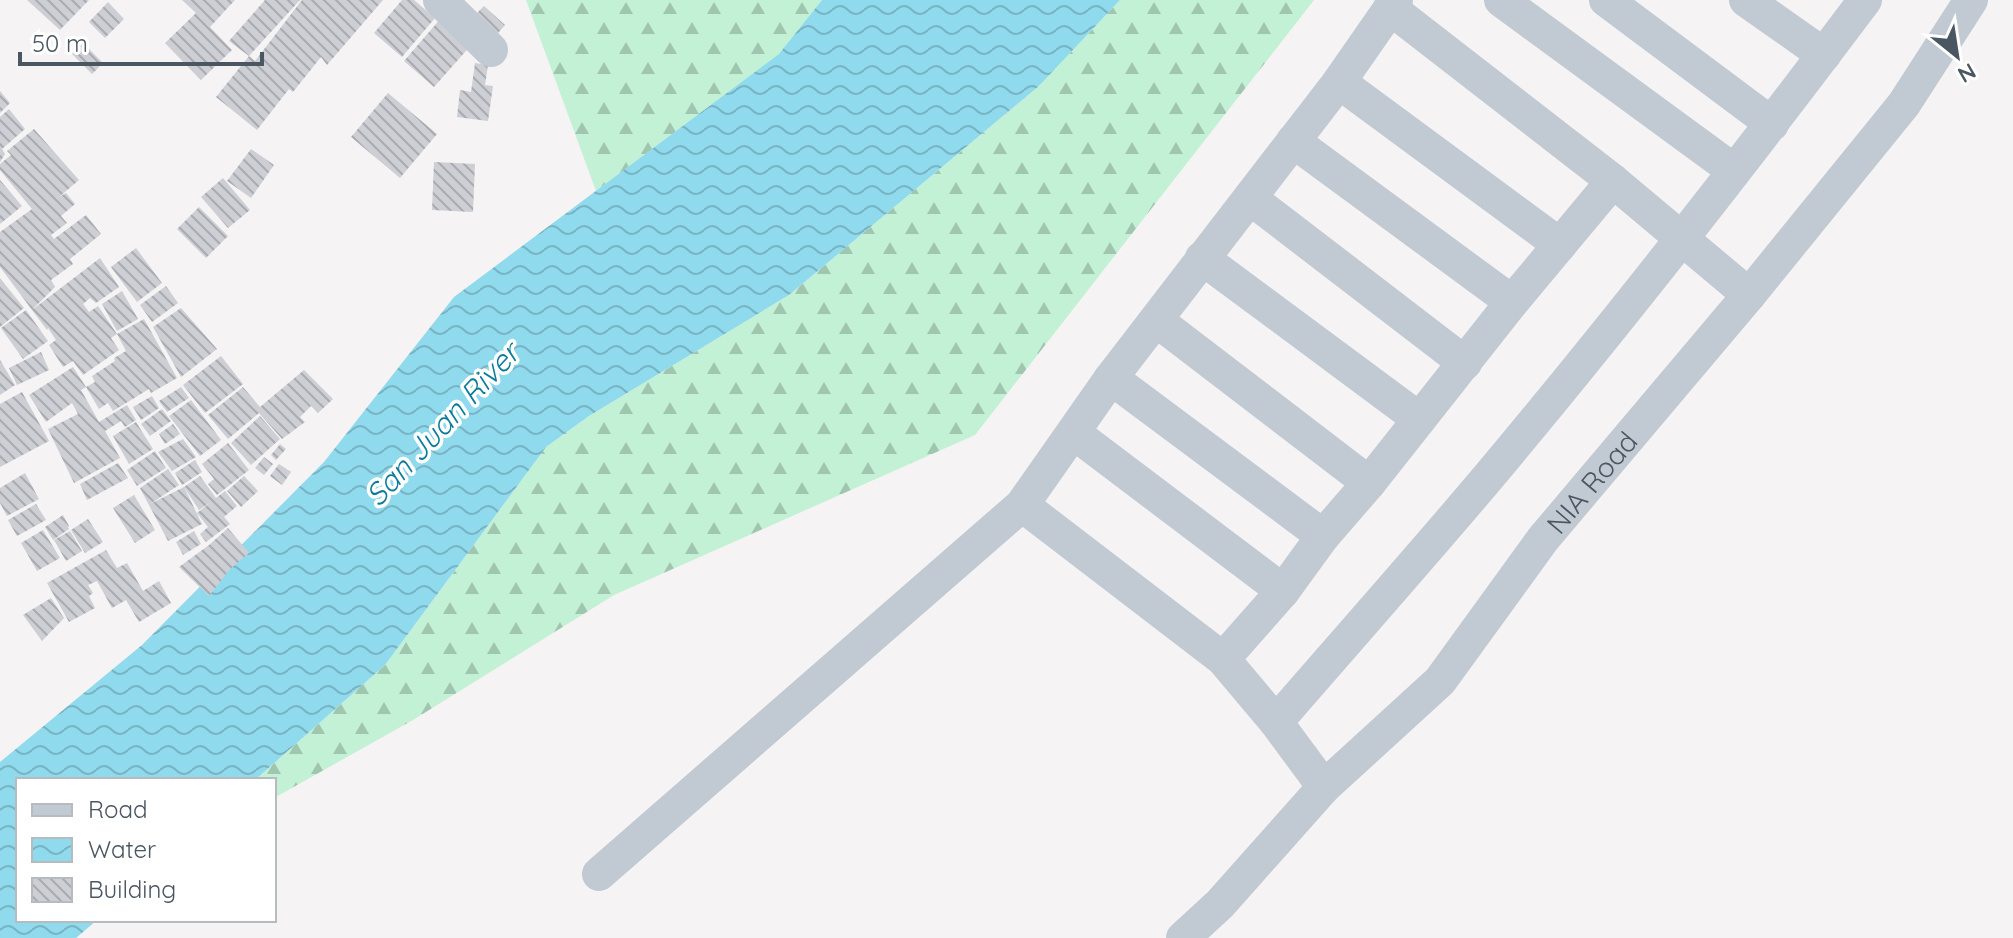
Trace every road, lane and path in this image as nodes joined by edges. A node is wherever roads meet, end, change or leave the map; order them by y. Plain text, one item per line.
1 (440, 0) edge
2 (1501, 0) edge
3 (1606, 0) edge
4 (1746, 0) edge
5 (1865, 0) edge
6 (1971, 0) edge
7 (1393, 4) edge
8 (491, 50) dead end
9 (1824, 55) junction
10 (1339, 82) junction
11 (1772, 124) junction
12 (1293, 141) junction
13 (1733, 170) junction
14 (1613, 181) junction
15 (1250, 198) junction
16 (1682, 238) junction
17 (1560, 245) junction
18 (1202, 258) junction
19 (1749, 295) junction
20 (1512, 302) junction
21 (1156, 320) junction
22 (1465, 363) junction
23 (1111, 378) junction
24 (1419, 419) junction
25 (1074, 433) junction
26 (1369, 483) junction
27 (1022, 505) junction
28 (1323, 536) junction
29 (1283, 591) junction
30 (1223, 659) junction
31 (1276, 722) junction
32 (1324, 787) junction
33 (599, 874) dead end
34 (1183, 938) edge

1 - 8 street
2 - 13 street
3 - 11 street
4 - 9 street
5 - 9 street
6 - 19 street, NIA Road
7 - 10 street
7 - 14 street
9 - 11 street
10 - 12 street
10 - 17 street
11 - 13 street
12 - 15 street
12 - 20 street
13 - 16 street
14 - 16 street
14 - 17 street
15 - 18 street
15 - 22 street
16 - 19 street
16 - 31 street
17 - 20 street
18 - 21 street
18 - 24 street
19 - 32 street, NIA Road
20 - 22 street
21 - 23 street
21 - 26 street
22 - 24 street
23 - 25 street
23 - 28 street
24 - 26 street
25 - 27 street
25 - 29 street
26 - 28 street
27 - 30 street
27 - 33 street
28 - 29 street
29 - 30 street
30 - 31 street
31 - 32 street
32 - 34 street, NIA Road

